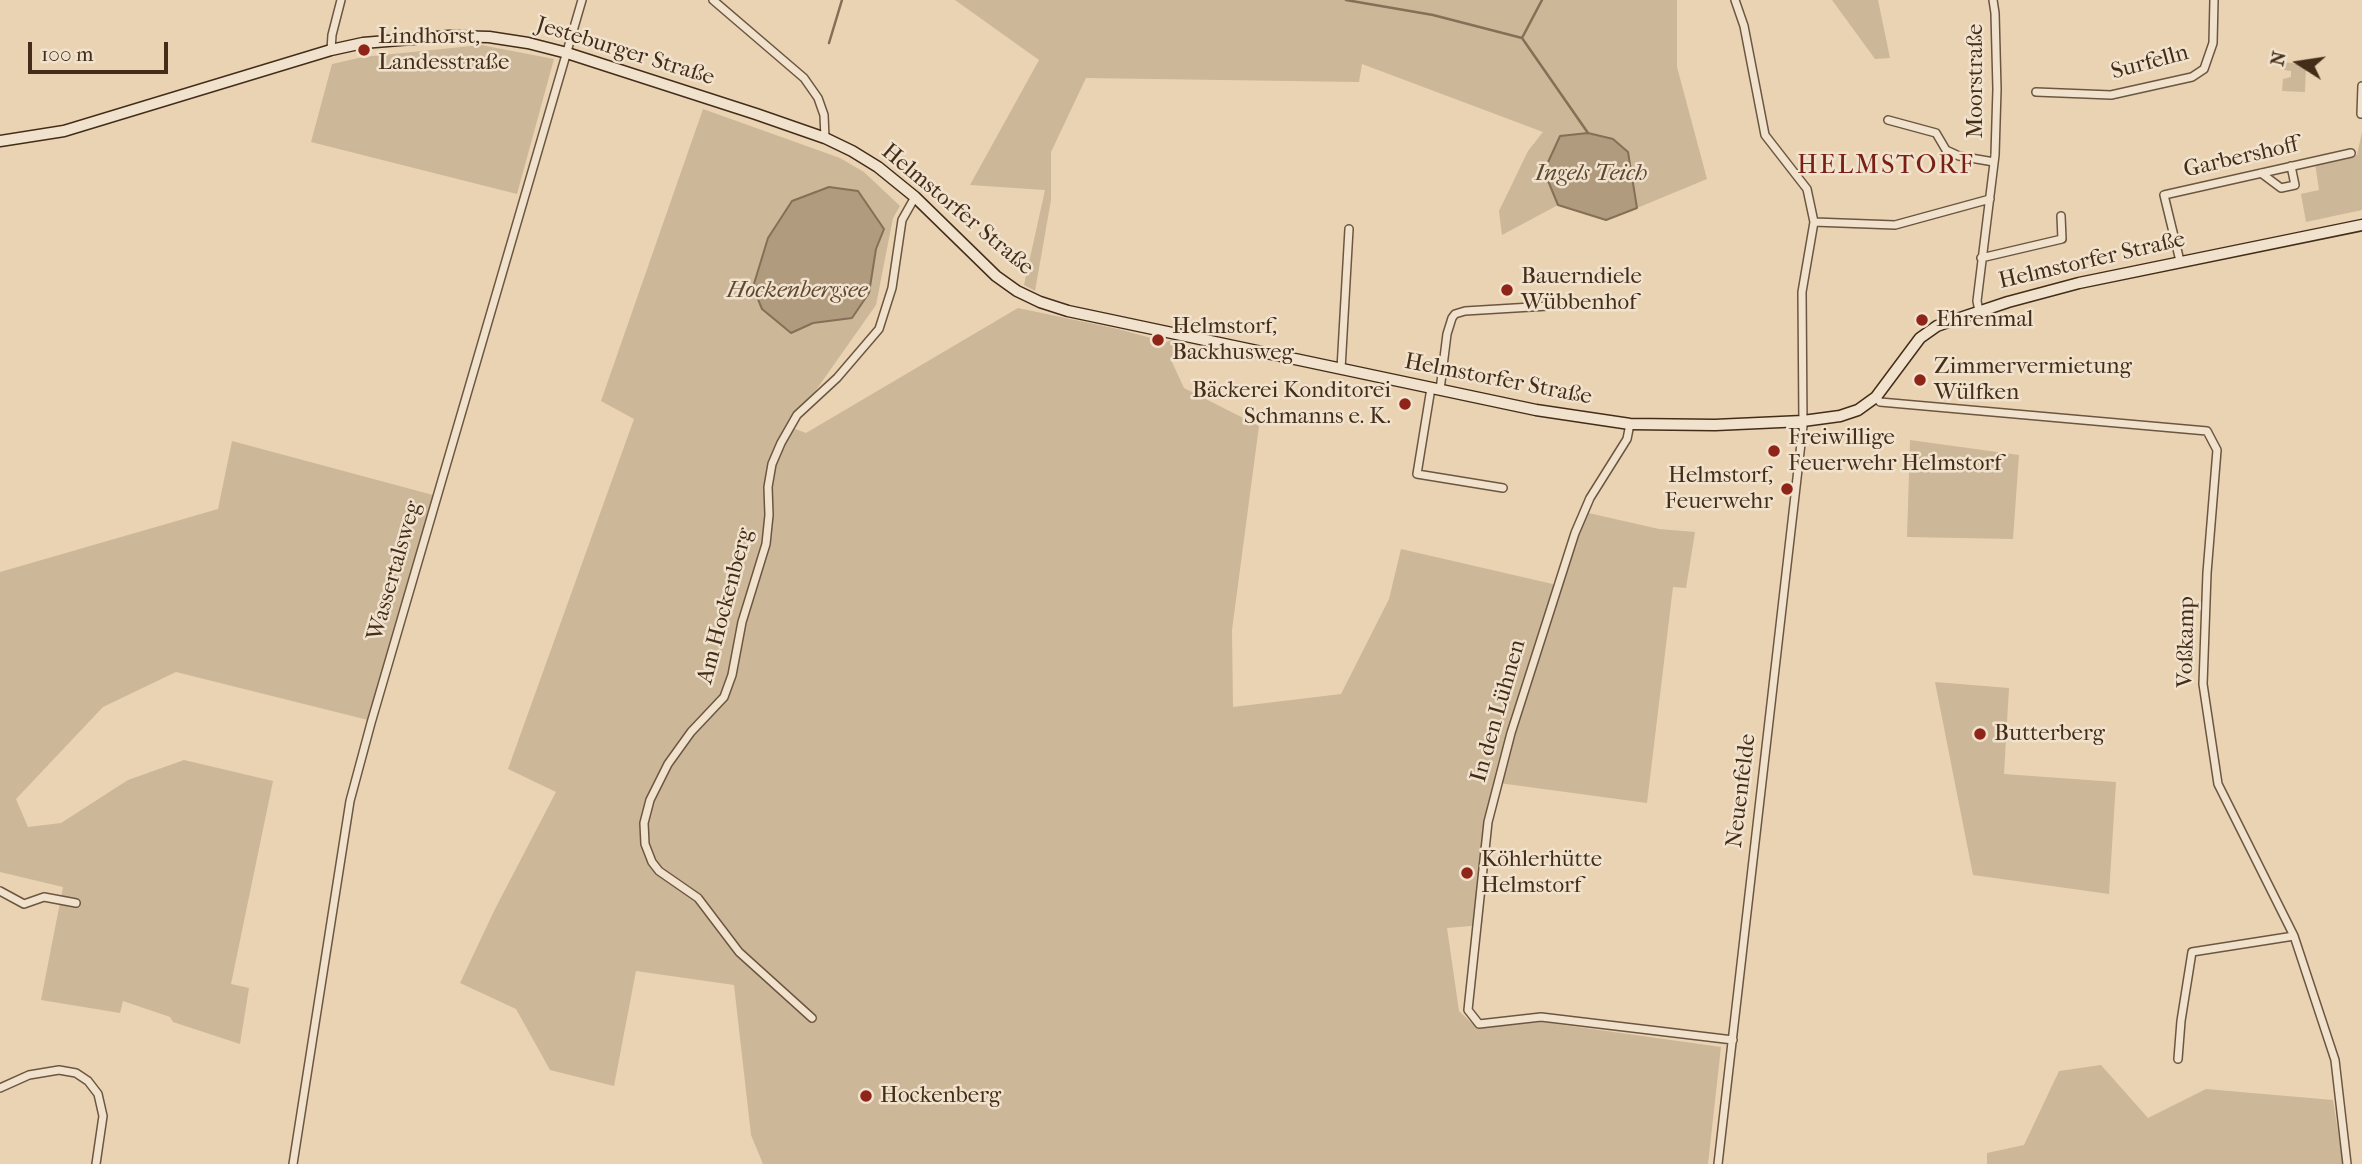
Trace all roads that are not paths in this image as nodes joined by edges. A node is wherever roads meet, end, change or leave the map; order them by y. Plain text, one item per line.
1 (341, 0) edge
2 (583, 0) edge
3 (713, 0) edge
4 (1735, 0) edge
5 (1993, 0) edge
6 (2214, 0) edge
7 (331, 50) junction
8 (567, 53) junction
9 (2362, 86) edge
10 (2036, 92) dead end
11 (2361, 114) edge
12 (1888, 120) dead end
13 (825, 138) junction
14 (0, 142) edge
15 (2351, 153) dead end
16 (1994, 162) junction
17 (2291, 166) junction
18 (2261, 173) junction
19 (915, 197) junction
20 (1990, 199) junction
21 (2061, 216) dead end
22 (1814, 222) junction
23 (2362, 225) edge
24 (1349, 229) dead end
25 (1981, 258) junction
26 (2180, 261) junction
27 (1548, 306) dead end
28 (1979, 311) junction
29 (1341, 369) junction
30 (1436, 389) junction
31 (1876, 397) junction
32 (1803, 421) junction
33 (1630, 424) junction
34 (1503, 488) dead end
35 (0, 891) edge
36 (76, 903) dead end
37 (2294, 936) junction
38 (812, 1018) dead end
39 (1733, 1040) junction
40 (2178, 1059) dead end
41 (0, 1088) edge
42 (96, 1164) edge
43 (293, 1164) edge
44 (1718, 1164) edge
45 (2347, 1164) edge

1 - 7 street
2 - 8 street, Wassertalsweg
3 - 13 street
4 - 22 street
5 - 16 street, Moorstraße
6 - 10 street, Surfelln
7 - 8 main road, Jesteburger Straße
7 - 14 main road, Jesteburger Straße
8 - 13 main road, Jesteburger Straße
8 - 43 street, Wassertalsweg
9 - 11 street
12 - 16 street, Moorstraße
13 - 19 main road, Helmstorfer Straße
15 - 17 street, Garbershoff
16 - 20 street, Moorstraße
17 - 18 street, Garbershoff
17 - 18 street
18 - 26 street, Garbershoff
19 - 29 main road, Helmstorfer Straße
19 - 38 street, Am Hockenberg
20 - 22 street
20 - 25 street, Moorstraße
21 - 25 street
22 - 32 street, Neuenfelde
23 - 26 main road, Helmstorfer Straße
24 - 29 street
25 - 28 street, Moorstraße
26 - 28 main road, Helmstorfer Straße
27 - 30 street
28 - 31 main road, Helmstorfer Straße
29 - 30 main road, Helmstorfer Straße
30 - 33 main road, Helmstorfer Straße
30 - 34 street
31 - 32 main road, Helmstorfer Straße
31 - 37 street, Voßkamp
32 - 33 main road, Helmstorfer Straße
32 - 39 street, Neuenfelde
33 - 39 street, In den Lühnen
35 - 36 street
37 - 40 street
37 - 45 street, Voßkamp
39 - 44 street, Neuenfelde
41 - 42 street

